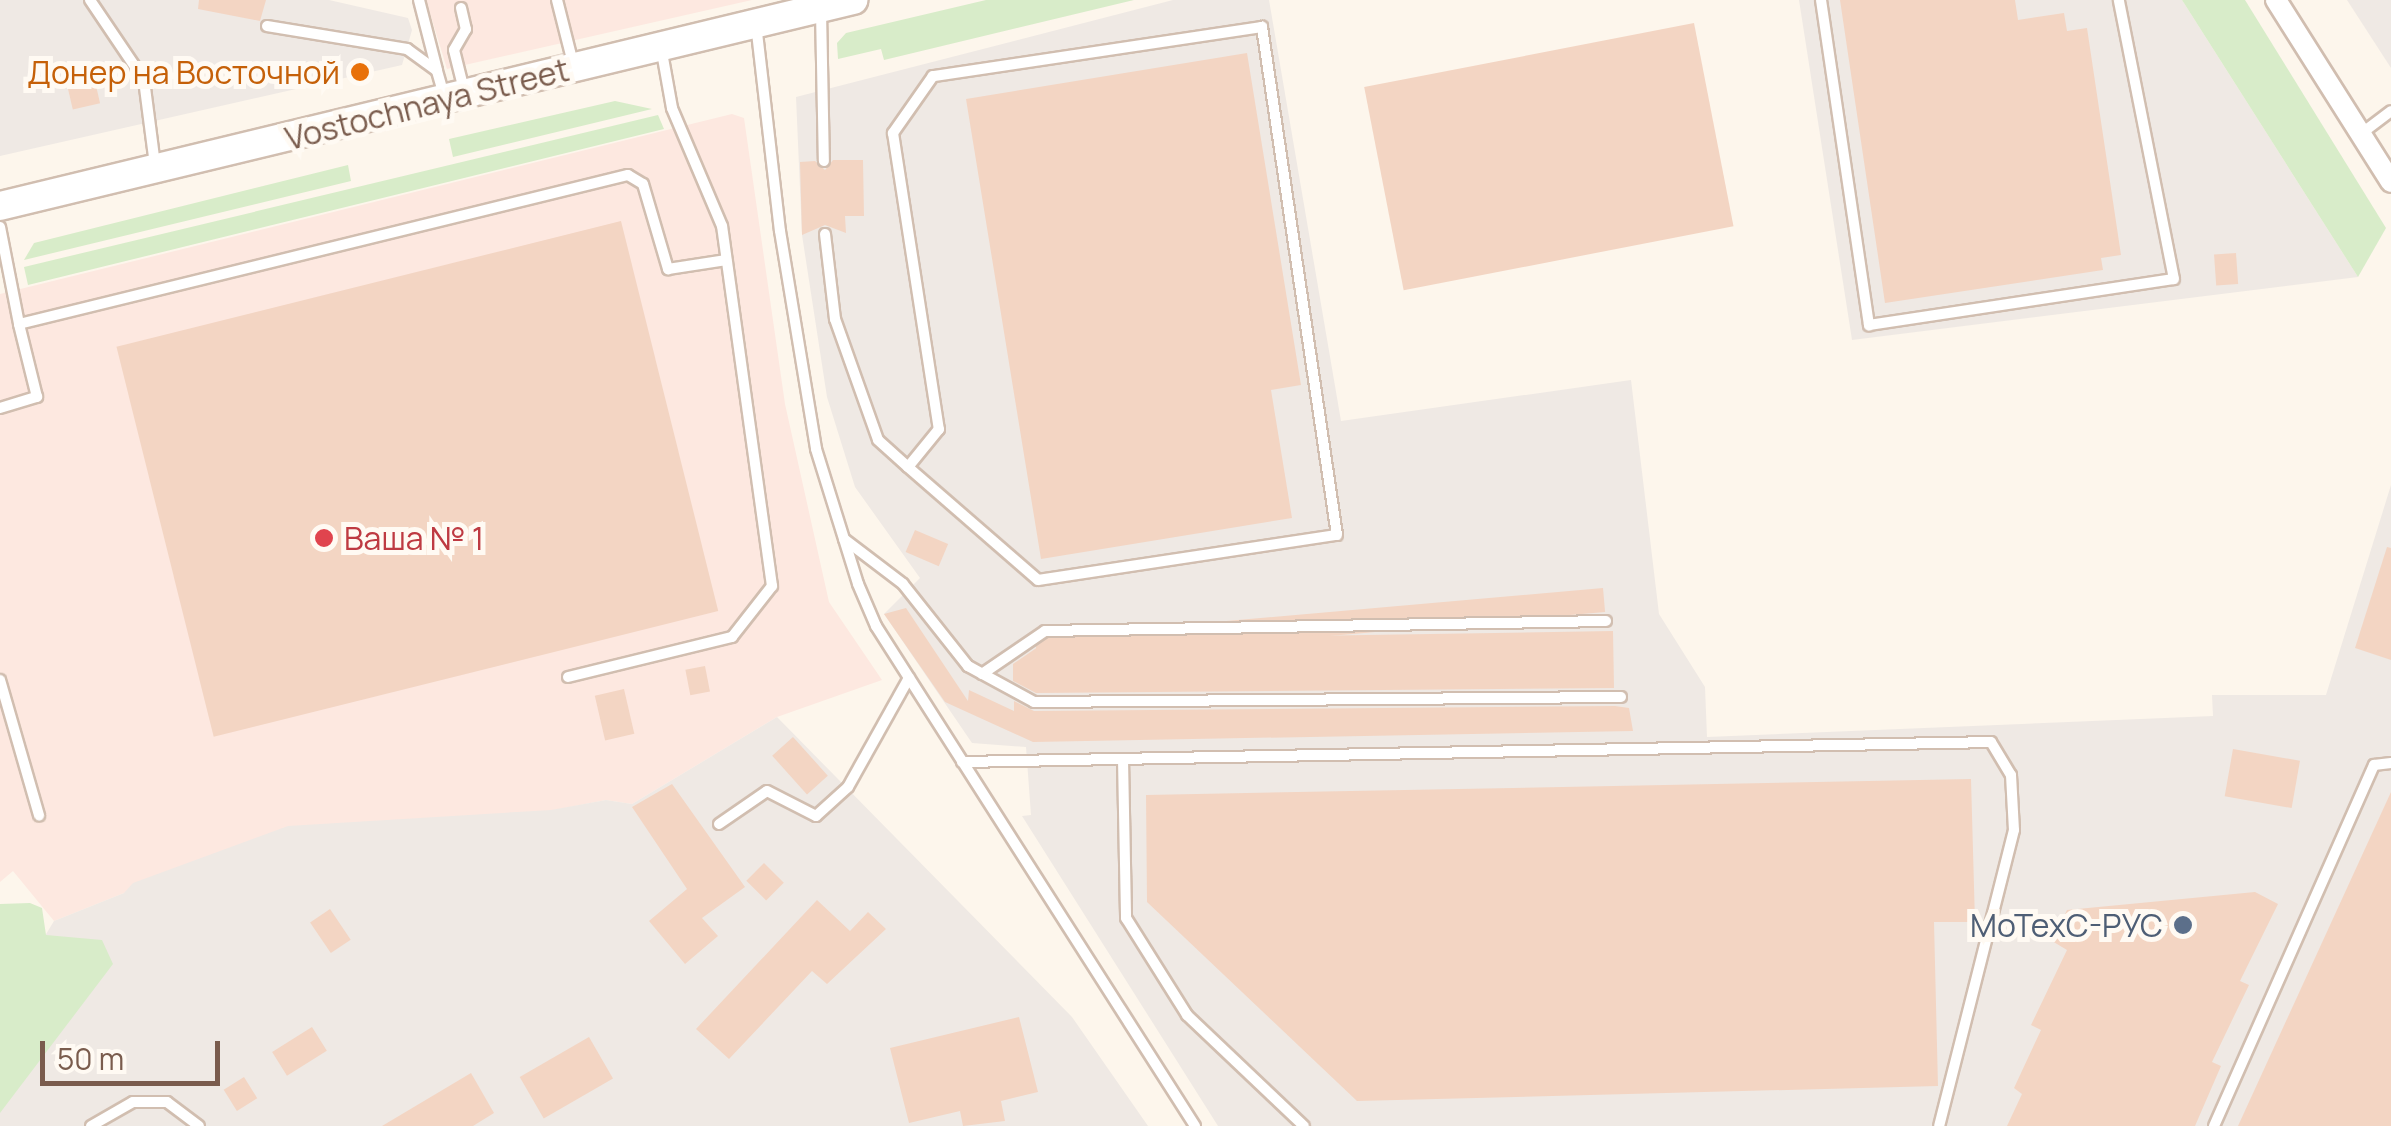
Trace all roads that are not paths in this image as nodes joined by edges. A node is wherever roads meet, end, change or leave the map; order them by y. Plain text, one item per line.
1 (90, 0) edge
2 (419, 0) edge
3 (557, 0) edge
4 (854, 0) edge
5 (1821, 0) edge
6 (2119, 0) edge
7 (2276, 0) edge
8 (820, 4) edge
9 (461, 8) dead end
10 (756, 23) junction
11 (267, 26) dead end
12 (661, 46) junction
13 (574, 68) junction
14 (437, 71) junction
15 (456, 98) junction
16 (2391, 111) edge
17 (2362, 133) junction
18 (824, 161) dead end
19 (156, 170) junction
20 (2391, 182) edge
21 (0, 206) edge
22 (0, 227) edge
23 (826, 234) dead end
24 (726, 260) junction
25 (19, 324) junction
26 (0, 408) edge
27 (908, 466) junction
28 (844, 538) junction
29 (1606, 621) dead end
30 (982, 674) junction
31 (568, 677) dead end
32 (910, 678) junction
33 (0, 680) edge
34 (1621, 697) dead end
35 (1123, 759) junction
36 (962, 762) junction
37 (2391, 763) edge
38 (39, 815) dead end
39 (719, 824) dead end
40 (91, 1126) edge
41 (199, 1126) edge
42 (1194, 1126) edge
43 (1304, 1126) edge
44 (1939, 1126) edge
45 (2214, 1126) edge

1 - 19 lane
2 - 14 lane
3 - 13 lane
4 - 8 street, Vostochnaya Street
5 - 6 lane
7 - 17 street
8 - 10 street, Vostochnaya Street
8 - 18 lane
9 - 15 lane
10 - 12 street, Vostochnaya Street
10 - 28 lane
11 - 14 lane
12 - 13 street, Vostochnaya Street
12 - 24 lane
13 - 15 street, Vostochnaya Street
14 - 15 lane
15 - 19 street, Vostochnaya Street
16 - 17 lane
17 - 20 street
19 - 21 street, Vostochnaya Street
22 - 25 lane
23 - 27 lane
24 - 25 lane
24 - 31 lane
25 - 26 lane
27 - 27 lane
28 - 30 lane
28 - 32 lane
29 - 30 lane
30 - 34 lane
32 - 36 lane
32 - 39 lane
33 - 38 lane
35 - 36 lane
35 - 43 lane
35 - 44 lane
36 - 42 lane
37 - 45 lane
40 - 41 lane

